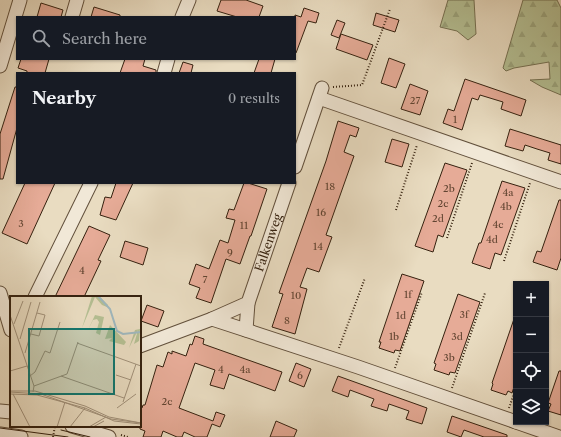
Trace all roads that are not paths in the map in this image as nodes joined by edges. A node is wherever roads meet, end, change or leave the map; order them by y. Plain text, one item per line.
1 (20, 0) edge
2 (77, 0) edge
3 (189, 0) edge
4 (17, 16) edge
5 (72, 16) edge
6 (182, 16) edge
7 (16, 22) edge
8 (13, 38) edge
9 (168, 60) edge
10 (0, 66) edge
11 (164, 72) edge
12 (296, 163) edge
13 (561, 182) edge
14 (90, 184) edge
15 (289, 184) edge
16 (0, 293) edge
17 (35, 296) edge
18 (248, 303) junction
19 (9, 313) edge
20 (212, 319) junction
21 (246, 330) junction
22 (141, 346) edge
23 (0, 411) edge
24 (10, 412) edge
25 (513, 421) edge
26 (524, 425) edge
27 (26, 427) edge
28 (75, 427) edge
29 (0, 434) edge
30 (22, 437) edge
31 (109, 437) edge
32 (559, 437) edge

1 - 4 street
2 - 5 street
3 - 6 street
7 - 8 street
8 - 10 street
9 - 11 street
12 - 13 street
14 - 17 street
15 - 18 street, Falkenweg
16 - 19 street
18 - 20 street
18 - 21 street, Falkenweg
20 - 21 street
20 - 22 street
21 - 25 street
23 - 24 street
26 - 32 street
27 - 30 street
28 - 31 street
29 - 30 street

